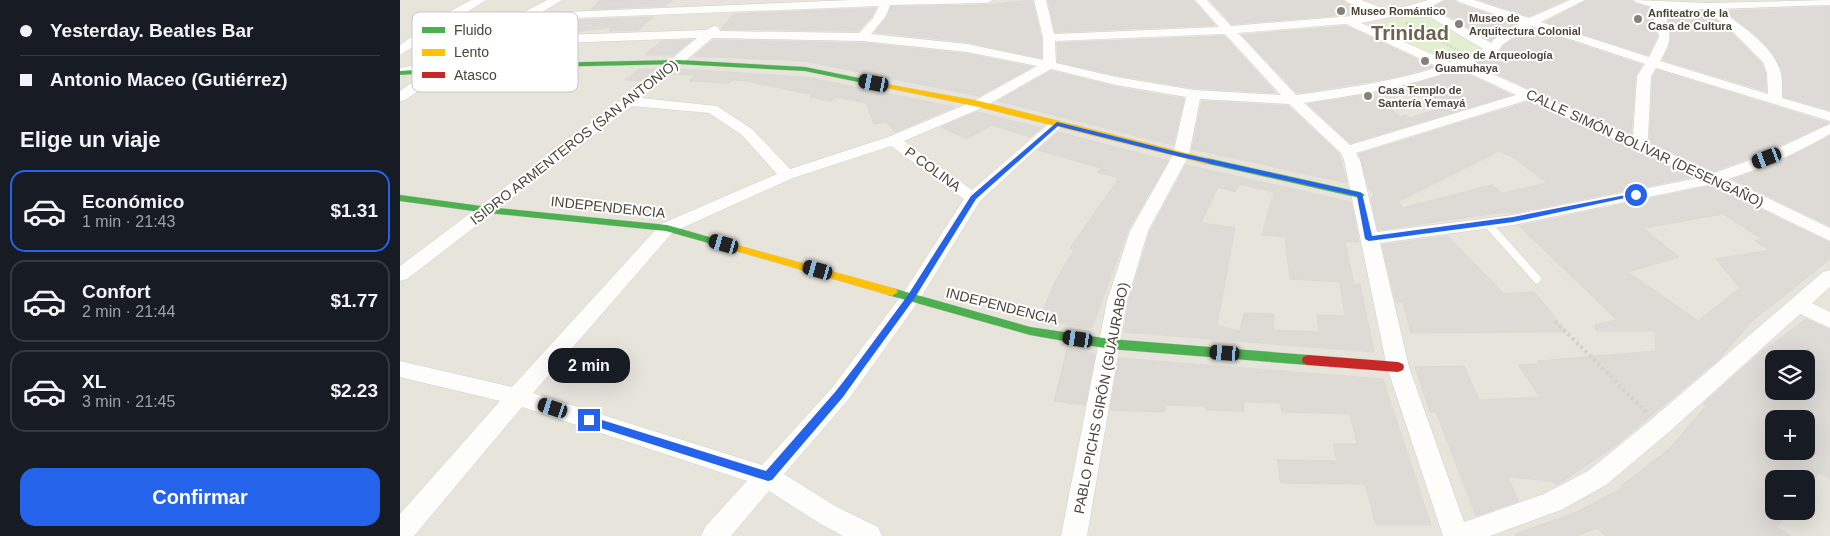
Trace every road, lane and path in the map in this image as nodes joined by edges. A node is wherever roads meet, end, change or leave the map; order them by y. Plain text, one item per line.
1 (480, 0) edge
2 (556, 0) edge
3 (987, 0) edge
4 (1040, 0) edge
5 (1202, 0) edge
6 (1351, 0) edge
7 (1438, 0) edge
8 (1463, 0) edge
9 (1579, 0) edge
10 (1640, 0) edge
11 (885, 1) edge
12 (1654, 2) edge
13 (1830, 2) edge
14 (735, 4) edge
15 (1708, 6) junction
16 (1422, 7) junction
17 (457, 12) edge
18 (533, 12) edge
19 (578, 14) edge
20 (1390, 15) junction
21 (1348, 21) junction
22 (1402, 21) dead end
23 (1414, 22) dead end
24 (1406, 23) junction
25 (1528, 23) junction
26 (1229, 31) junction
27 (711, 34) junction
28 (862, 37) junction
29 (578, 38) edge
30 (1049, 38) junction
31 (412, 43) edge
32 (1493, 50) junction
33 (400, 51) edge
34 (1458, 61) junction
35 (678, 62) junction
36 (1651, 62) junction
37 (578, 64) edge
38 (1049, 65) junction
39 (412, 89) edge
40 (1194, 94) junction
41 (1531, 95) junction
42 (400, 97) edge
43 (1293, 100) junction
44 (629, 101) junction
45 (1775, 101) junction
46 (979, 104) junction
47 (1830, 117) edge
48 (1057, 124) junction
49 (1830, 128) edge
50 (893, 140) junction
51 (1637, 143) junction
52 (1347, 151) junction
53 (1181, 155) junction
54 (787, 175) junction
55 (1714, 178) junction
56 (1360, 195) junction
57 (400, 198) edge
58 (974, 198) junction
59 (488, 210) junction
60 (1487, 223) junction
61 (667, 228) junction
62 (1830, 235) edge
63 (1369, 239) junction
64 (400, 275) edge
65 (1830, 276) edge
66 (1537, 279) dead end
67 (911, 297) junction
68 (1797, 304) junction
69 (1555, 321) dead end
70 (1830, 321) edge
71 (1110, 344) junction
72 (1398, 367) junction
73 (400, 369) edge
74 (517, 397) junction
75 (1661, 425) junction
76 (768, 476) junction
77 (400, 533) edge
78 (714, 536) edge
79 (869, 536) edge
80 (1074, 536) edge
81 (1457, 536) edge

1 - 17 street
2 - 18 street
3 - 11 street
4 - 30 street
5 - 26 street
6 - 20 street
7 - 16 street
8 - 25 street
9 - 25 street
10 - 12 street
11 - 14 street
11 - 28 street
12 - 15 street
12 - 36 street
13 - 15 street
14 - 19 street
14 - 27 street, ISIDRO ARMENTEROS (SAN ANTONIO)
15 - 45 street
16 - 20 street
16 - 32 street
20 - 21 street
21 - 26 street
21 - 34 street, CALLE SIMÓN BOLÍVAR (DESENGAÑO)
22 - 24 path
23 - 24 path
24 - 34 path
25 - 32 street
25 - 36 street
26 - 30 street
26 - 43 street
27 - 28 street
27 - 29 street
27 - 35 street, ISIDRO ARMENTEROS (SAN ANTONIO)
28 - 38 street
30 - 38 street
31 - 33 street
32 - 34 street
34 - 41 street, CALLE SIMÓN BOLÍVAR (DESENGAÑO)
34 - 43 street
35 - 37 street
35 - 44 street, ISIDRO ARMENTEROS (SAN ANTONIO)
35 - 46 street
36 - 45 street
36 - 51 street
38 - 40 street
38 - 46 street
39 - 42 street
40 - 43 street
40 - 53 street, PABLO PICHS GIRÓN (GUAURABO)
41 - 51 street, CALLE SIMÓN BOLÍVAR (DESENGAÑO)
41 - 52 street
43 - 52 street
44 - 54 street
44 - 59 street, ISIDRO ARMENTEROS (SAN ANTONIO)
45 - 47 street
46 - 48 street
46 - 50 street
48 - 53 street
48 - 58 street
49 - 55 street
50 - 54 street
50 - 58 street, P COLINA
51 - 55 street, CALLE SIMÓN BOLÍVAR (DESENGAÑO)
52 - 56 street
53 - 56 street
53 - 71 street, PABLO PICHS GIRÓN (GUAURABO)
54 - 61 street
55 - 60 street
55 - 62 street, CALLE SIMÓN BOLÍVAR (DESENGAÑO)
56 - 63 street
57 - 59 street, INDEPENDENCIA
58 - 67 street
59 - 61 street, INDEPENDENCIA
59 - 64 street, ISIDRO ARMENTEROS (SAN ANTONIO)
60 - 63 street
60 - 66 lane
61 - 67 street, INDEPENDENCIA
61 - 74 street
63 - 72 street
65 - 68 street
67 - 71 street, INDEPENDENCIA
67 - 76 street
68 - 70 street
68 - 75 street
69 - 75 path
71 - 72 street, INDEPENDENCIA
71 - 80 street, PABLO PICHS GIRÓN (GUAURABO)
72 - 81 street
73 - 74 street
74 - 76 street
74 - 77 street
75 - 81 street
76 - 78 street
76 - 79 street

